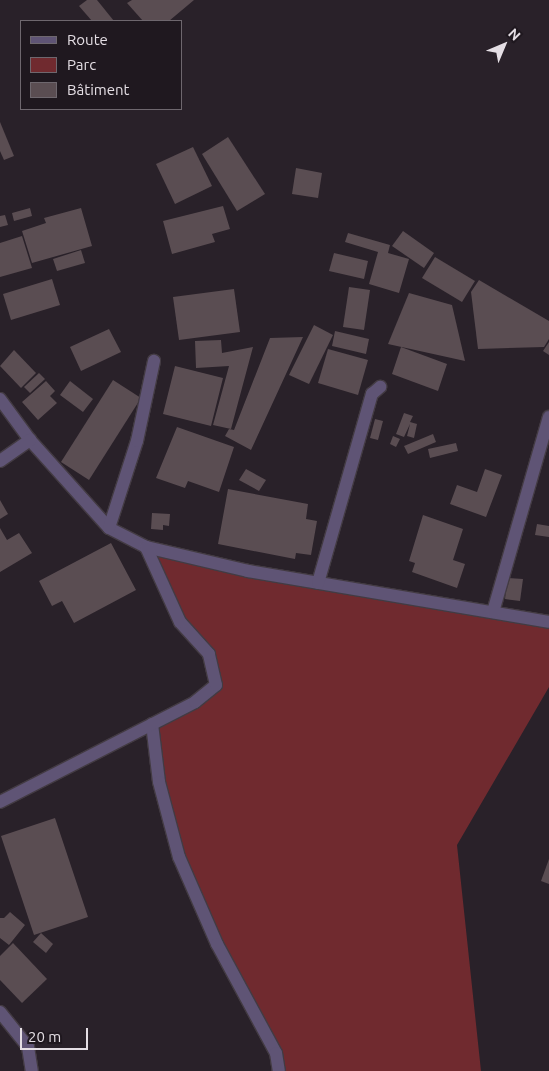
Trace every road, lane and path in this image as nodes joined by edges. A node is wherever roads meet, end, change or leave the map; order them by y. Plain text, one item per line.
1 (154, 362) dead end
2 (380, 387) dead end
3 (0, 399) edge
4 (549, 417) edge
5 (30, 440) junction
6 (0, 461) edge
7 (109, 528) junction
8 (146, 547) junction
9 (318, 583) junction
10 (493, 612) junction
11 (549, 622) edge
12 (152, 724) junction
13 (0, 802) edge
14 (0, 1012) edge
15 (280, 1070) edge
16 (32, 1071) edge

1 - 7 street
2 - 9 street
3 - 5 street
4 - 10 street
5 - 6 street
5 - 7 street
7 - 8 street
8 - 9 street
8 - 12 street
9 - 10 street
10 - 11 street
12 - 13 street
12 - 15 street
14 - 16 street

